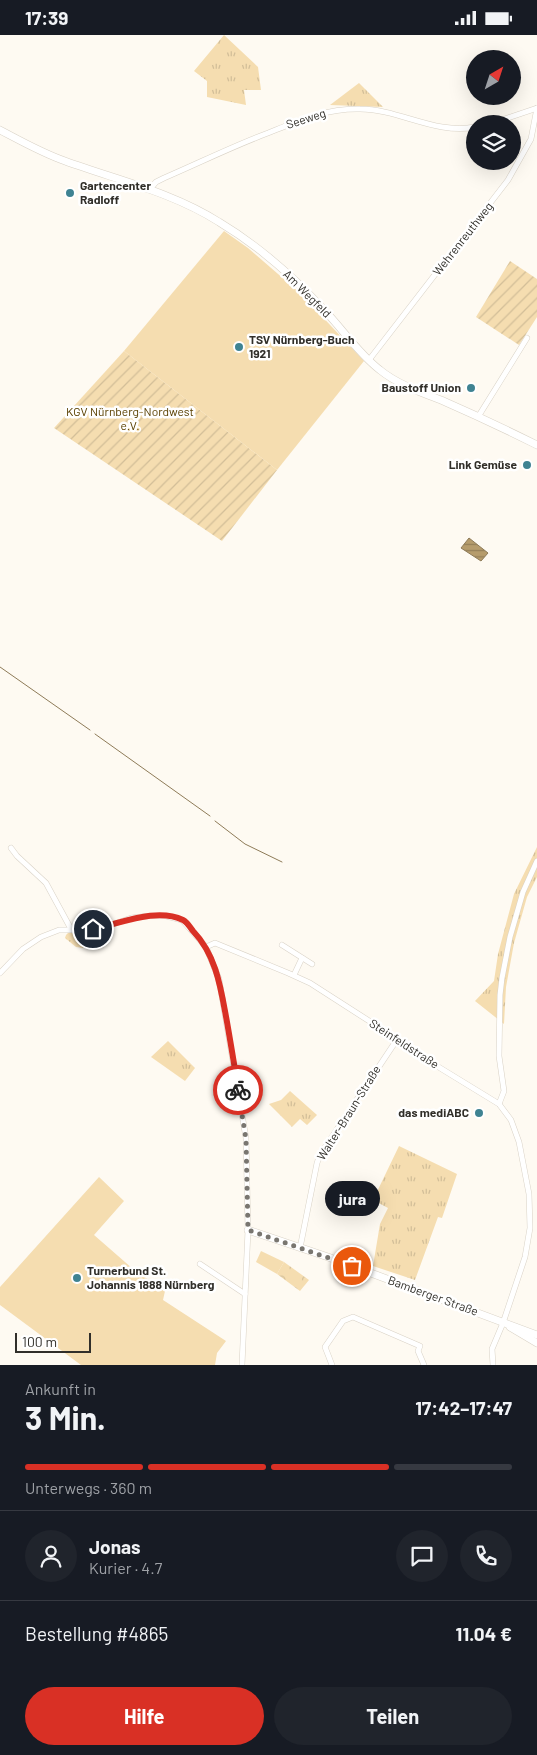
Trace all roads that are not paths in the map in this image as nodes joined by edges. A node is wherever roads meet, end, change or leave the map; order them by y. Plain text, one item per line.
1 (537, 108) edge
2 (516, 115) edge
3 (466, 129) edge
4 (1, 131) edge
5 (150, 189) junction
6 (527, 338) dead end
7 (368, 360) junction
8 (478, 417) junction
9 (537, 445) edge
10 (11, 848) dead end
11 (537, 861) edge
12 (71, 929) junction
13 (282, 945) dead end
14 (206, 947) junction
15 (302, 958) junction
16 (312, 964) dead end
17 (0, 973) edge
18 (294, 975) junction
19 (396, 1041) junction
20 (499, 1104) junction
21 (248, 1230) junction
22 (300, 1248) junction
23 (200, 1264) dead end
24 (245, 1294) junction
25 (504, 1323) junction
26 (537, 1335) edge
27 (537, 1343) edge
28 (242, 1365) edge
29 (332, 1365) edge
30 (424, 1365) edge
31 (493, 1365) edge

1 - 2 street
1 - 7 street, Wehrenreuthweg
3 - 5 street, Seeweg
4 - 5 street, Am Wegfeld
5 - 7 street, Am Wegfeld
6 - 8 street
7 - 8 street, Am Wegfeld
8 - 9 street, Am Wegfeld
10 - 12 street
11 - 20 street
12 - 14 street
12 - 17 street
13 - 15 street
14 - 18 street, Steinfeldstraße
14 - 21 street
15 - 16 street
15 - 18 street
18 - 19 street, Steinfeldstraße
19 - 20 street, Steinfeldstraße
19 - 22 street, Walter-Braun-Straße
20 - 25 street, Steinfeldstraße
21 - 22 street, Bamberger Straße
21 - 24 street
22 - 25 street, Bamberger Straße
23 - 24 street
24 - 28 street
25 - 26 street, Bamberger Straße
25 - 27 street, Bamberger Straße
25 - 31 street, Steinfeldstraße
29 - 30 street

